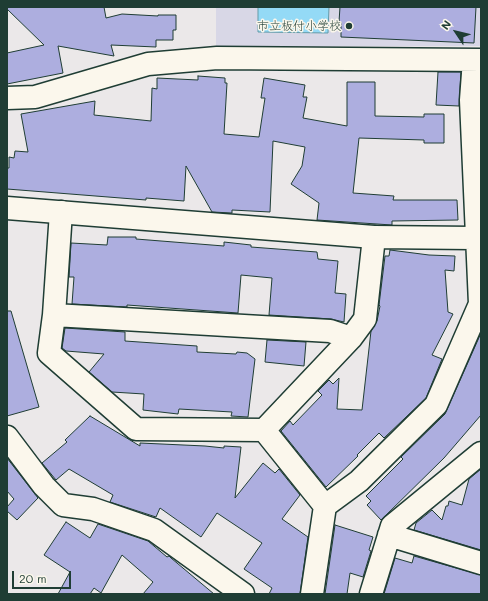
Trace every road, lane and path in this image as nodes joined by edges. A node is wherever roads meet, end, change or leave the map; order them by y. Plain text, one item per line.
1 (477, 60) edge
2 (7, 98) edge
3 (7, 208) edge
4 (62, 212) junction
5 (374, 237) junction
6 (479, 237) edge
7 (54, 315) junction
8 (351, 338) junction
9 (264, 430) junction
10 (7, 437) edge
11 (481, 453) edge
12 (325, 506) junction
13 (389, 535) junction
14 (481, 563) edge
15 (243, 594) edge
16 (312, 594) edge
17 (371, 594) edge

1 - 2 street
1 - 6 street
3 - 4 street
4 - 5 street
4 - 7 street
5 - 6 street
5 - 8 street
6 - 12 street
7 - 8 street
7 - 9 street
8 - 9 street
9 - 12 street
10 - 15 street
11 - 13 street
12 - 16 street
13 - 14 street
13 - 17 street

